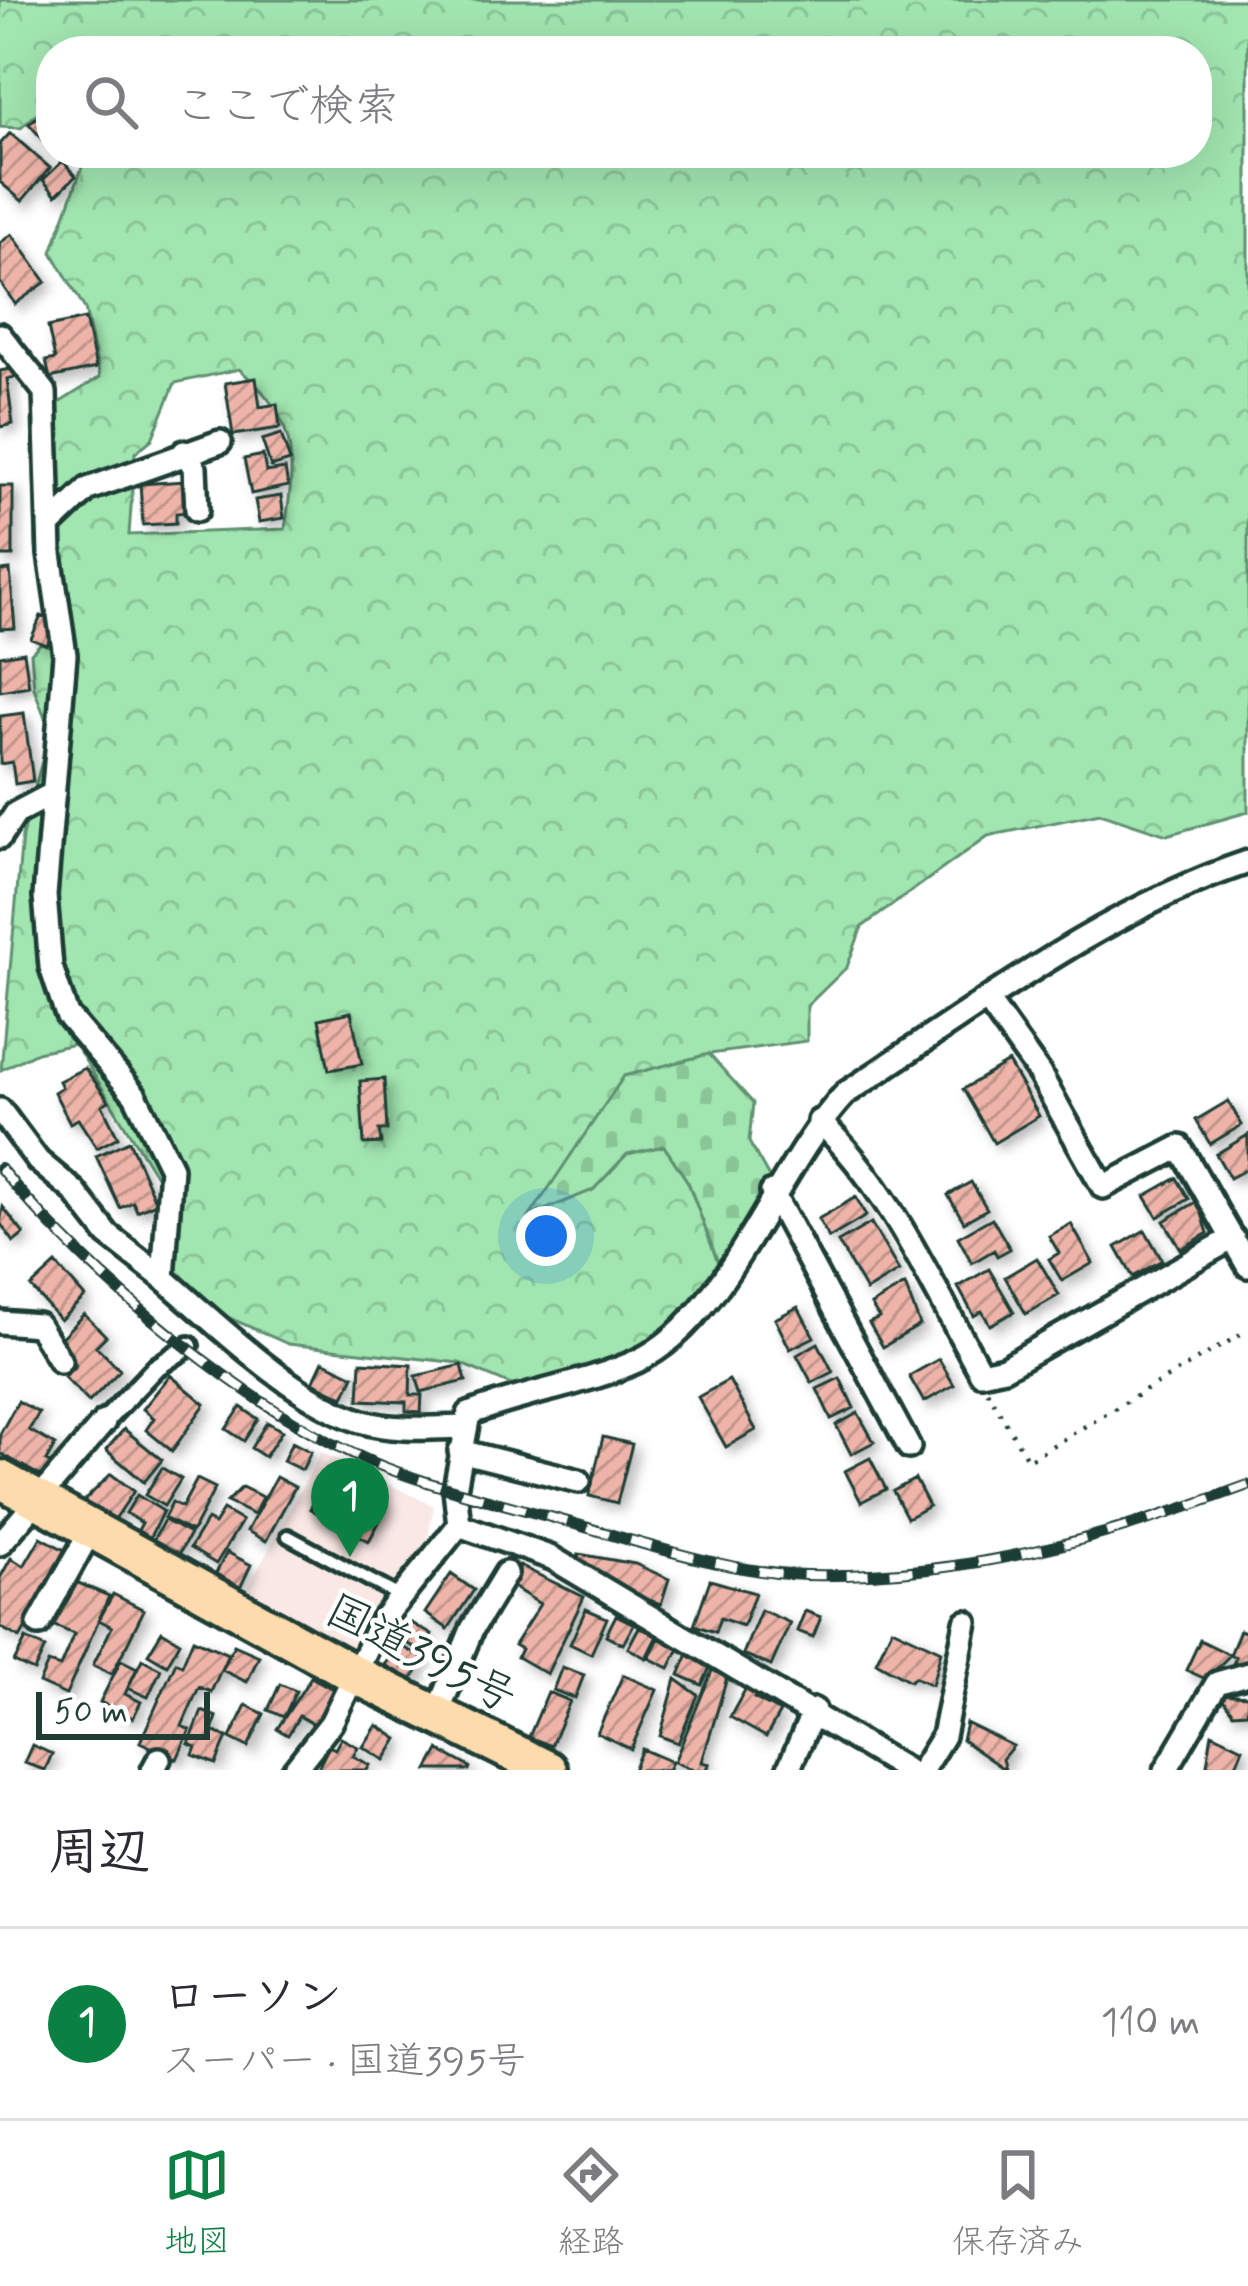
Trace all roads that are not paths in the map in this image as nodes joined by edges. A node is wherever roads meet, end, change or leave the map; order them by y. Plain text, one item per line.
1 (0, 334) edge
2 (220, 442) dead end
3 (184, 452) junction
4 (197, 510) dead end
5 (49, 526) junction
6 (54, 793) junction
7 (0, 837) edge
8 (1248, 862) edge
9 (988, 1001) junction
10 (0, 1111) edge
11 (819, 1121) junction
12 (772, 1192) junction
13 (1232, 1238) junction
14 (1248, 1266) edge
15 (163, 1278) junction
16 (0, 1322) edge
17 (189, 1346) dead end
18 (60, 1361) dead end
19 (104, 1422) joint
20 (463, 1427) junction
21 (909, 1447) dead end
22 (460, 1451) junction
23 (0, 1480) edge
24 (580, 1481) dead end
25 (39, 1499) junction
26 (459, 1525) junction
27 (92, 1528) junction
28 (288, 1536) dead end
29 (0, 1544) edge
30 (506, 1573) dead end
31 (401, 1597) junction
32 (966, 1622) dead end
33 (39, 1624) dead end
34 (1248, 1674) edge
35 (358, 1676) junction
36 (814, 1710) junction
37 (437, 1715) junction
38 (544, 1769) edge
39 (294, 1770) edge
40 (788, 1770) edge
41 (907, 1770) edge
42 (922, 1770) edge
43 (1166, 1770) edge

1 - 5 street
2 - 3 street
3 - 4 street
3 - 5 street
5 - 6 street
6 - 7 street
6 - 15 street
8 - 9 street
9 - 11 street
9 - 13 street
10 - 15 street
11 - 12 street
11 - 13 street
12 - 20 street
12 - 21 street
13 - 14 street
15 - 20 street
16 - 18 street
17 - 19 street
19 - 25 street
20 - 22 street
22 - 24 street
22 - 26 street
23 - 25 highway, 国道395号
25 - 27 highway, 国道395号
25 - 29 street
26 - 31 street
26 - 36 street
27 - 33 street
27 - 35 highway, 国道395号
28 - 31 lane
30 - 37 street
31 - 35 street
32 - 42 street
34 - 43 street
35 - 37 highway, 国道395号
35 - 39 street
36 - 40 street
36 - 41 street
37 - 38 highway, 国道395号

